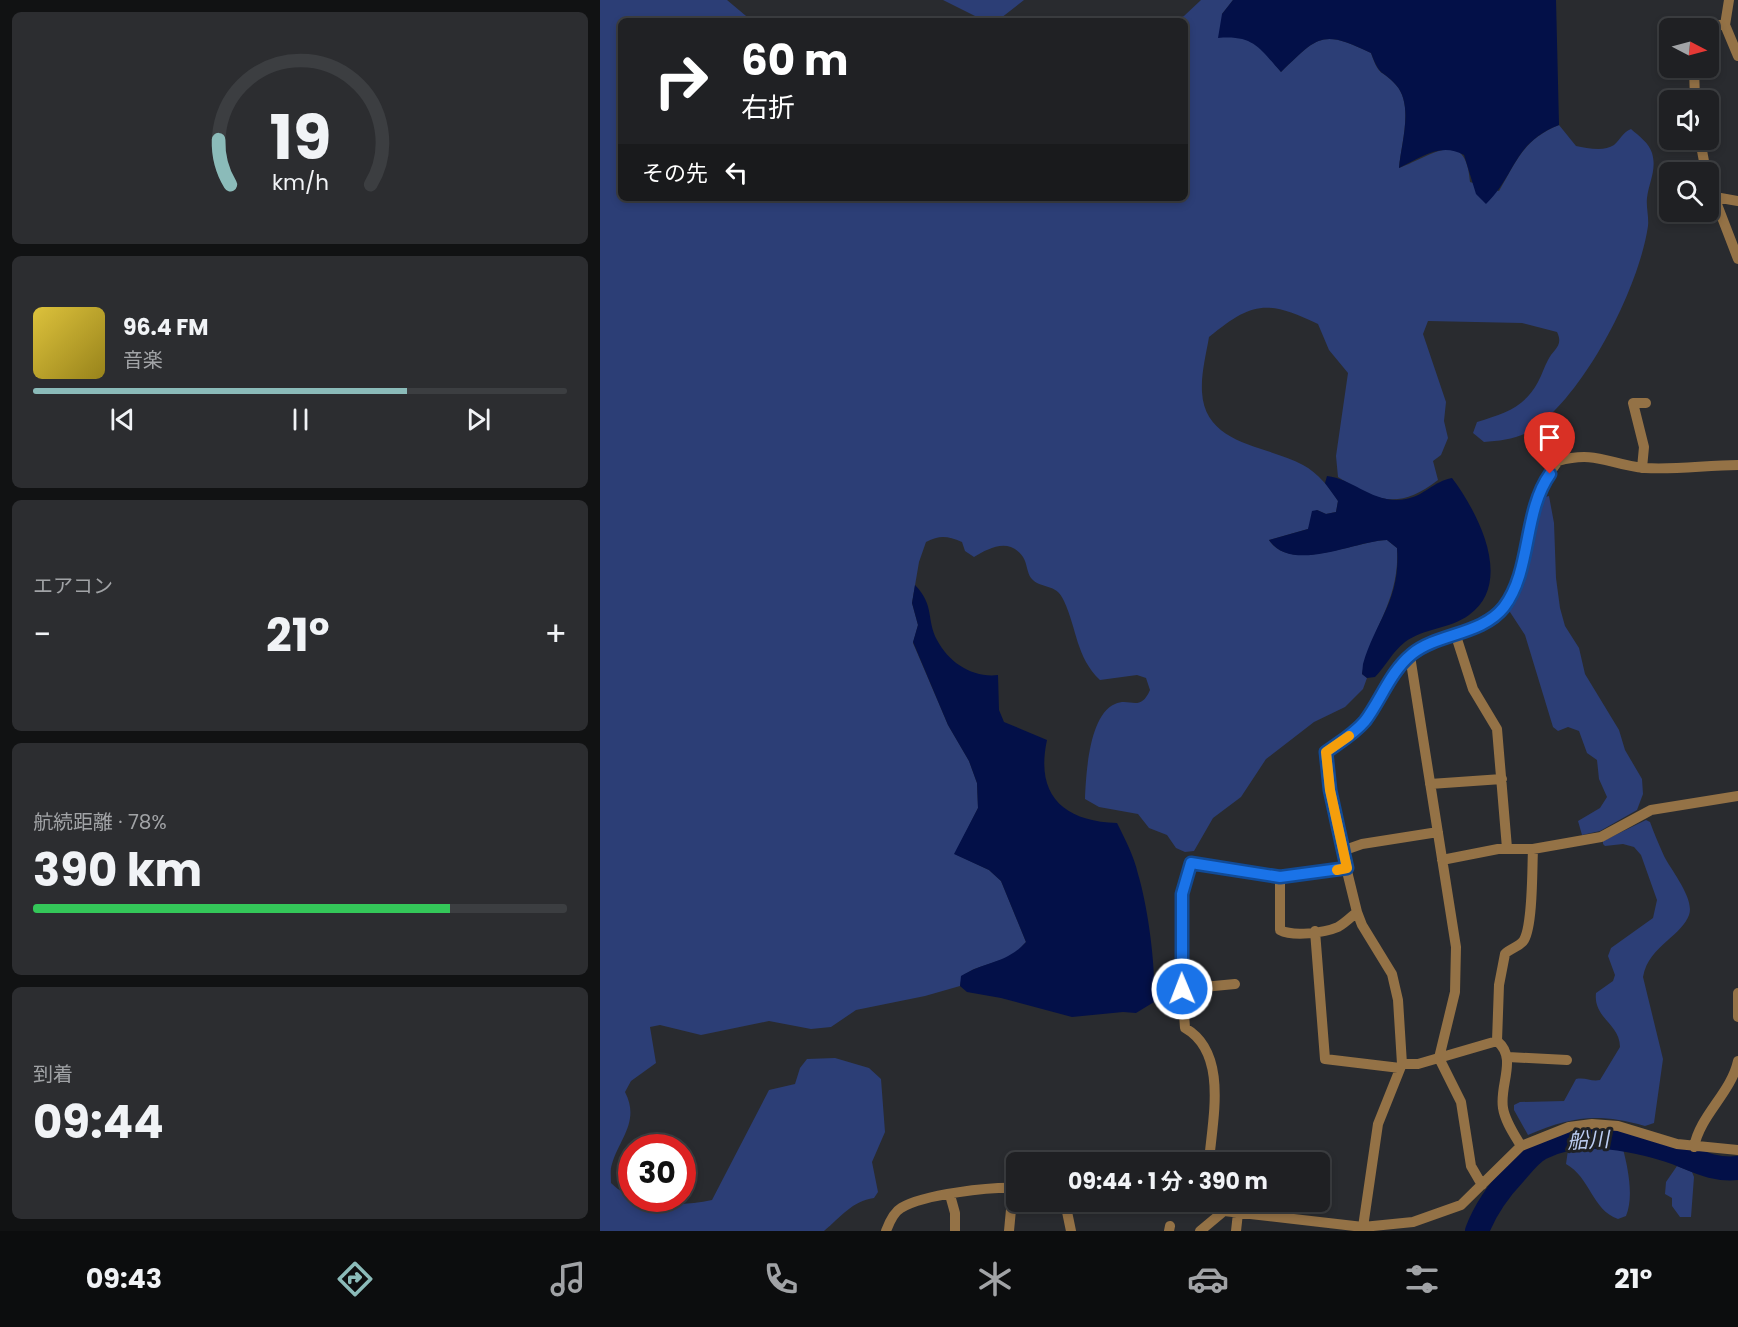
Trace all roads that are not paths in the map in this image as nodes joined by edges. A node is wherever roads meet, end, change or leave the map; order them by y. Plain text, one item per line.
1 (1729, 0) edge
2 (1719, 25) edge
3 (1725, 25) junction
4 (1738, 56) edge
5 (1719, 198) edge
6 (1738, 201) edge
7 (1719, 208) edge
8 (1738, 259) edge
9 (1646, 403) dead end
10 (1738, 465) edge
11 (1642, 468) junction
12 (1456, 636) junction
13 (1410, 656) junction
14 (1502, 779) junction
15 (1430, 784) junction
16 (1738, 796) edge
17 (1438, 832) junction
18 (1507, 848) junction
19 (1533, 849) junction
20 (1342, 851) junction
21 (1442, 860) junction
22 (1347, 868) junction
23 (1280, 877) junction
24 (1358, 912) junction
25 (1315, 931) junction
26 (1235, 984) dead end
27 (1182, 989) junction
28 (1738, 993) edge
29 (1738, 1017) edge
30 (1497, 1041) junction
31 (1508, 1057) junction
32 (1439, 1058) junction
33 (1567, 1060) dead end
34 (1738, 1061) edge
35 (1401, 1066) junction
36 (1521, 1146) junction
37 (1694, 1147) junction
38 (1738, 1150) edge
39 (1210, 1152) edge
40 (1482, 1185) junction
41 (1006, 1188) edge
42 (950, 1195) junction
43 (1012, 1212) edge
44 (1067, 1212) edge
45 (1220, 1213) joint
46 (1238, 1213) junction
47 (1356, 1228) edge
48 (885, 1231) edge
49 (955, 1231) edge
50 (1009, 1231) edge
51 (1071, 1231) edge
52 (1200, 1231) edge
53 (1236, 1231) edge

1 - 3 street
2 - 3 street
3 - 4 street
5 - 6 street
7 - 8 street
9 - 11 street
10 - 11 street
11 - 12 street
12 - 13 street
12 - 14 street
13 - 15 street
13 - 20 street
14 - 15 street
14 - 18 street
15 - 17 street
16 - 19 street
17 - 20 street
17 - 21 street
18 - 19 street
18 - 21 street
19 - 30 street
20 - 22 street
21 - 32 street
22 - 23 street
22 - 24 street
23 - 25 street
23 - 27 street
24 - 25 street
24 - 35 street
25 - 35 street
26 - 27 street
27 - 39 street
28 - 29 street
30 - 31 street
30 - 32 street
31 - 33 street
31 - 36 street
32 - 35 street
32 - 40 street
34 - 37 street
35 - 47 street
36 - 37 street
36 - 40 street
37 - 38 street
40 - 47 street
41 - 42 street
42 - 48 street
42 - 49 street
43 - 50 street
44 - 51 street
45 - 46 street
45 - 52 street
46 - 47 street
46 - 53 street

